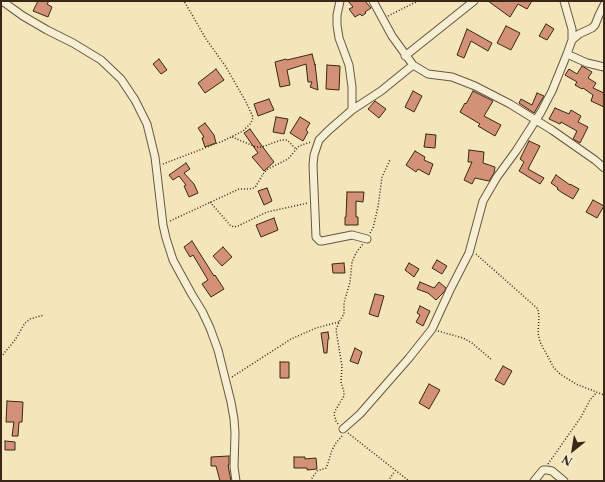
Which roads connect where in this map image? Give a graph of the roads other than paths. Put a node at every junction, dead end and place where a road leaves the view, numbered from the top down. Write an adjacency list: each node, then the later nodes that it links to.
1 (2, 1): 17 (street)
2 (340, 1): 12 (street)
3 (373, 1): 9 (street)
4 (474, 1): 9 (street)
5 (564, 1): 7 (street)
6 (604, 5): 7 (street)
7 (572, 40): 8 (street)
8 (567, 54): 11 (street); 13 (street)
9 (405, 56): 10 (street)
10 (413, 65): 12 (street); 13 (street)
11 (604, 67)
12 (352, 110): 15 (street)
13 (536, 120): 14 (street); 16 (street)
14 (604, 168)
15 (367, 239)
16 (343, 429)
17 (236, 481)
18 (534, 481): 19 (street)
19 (564, 481)

